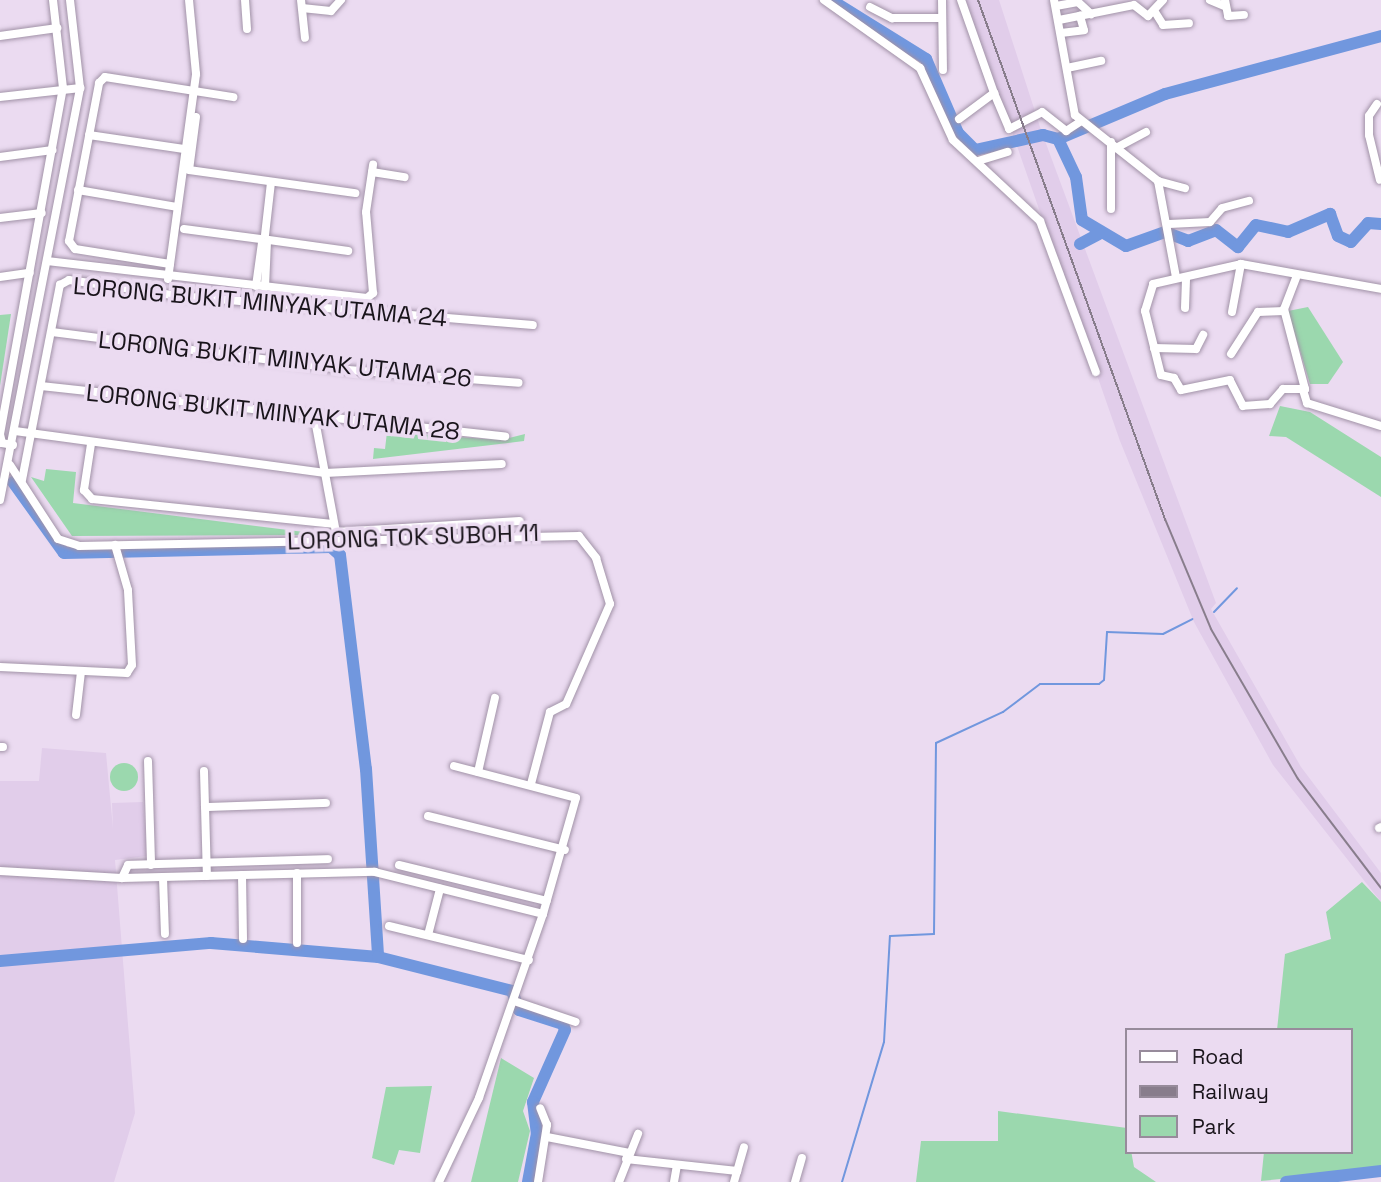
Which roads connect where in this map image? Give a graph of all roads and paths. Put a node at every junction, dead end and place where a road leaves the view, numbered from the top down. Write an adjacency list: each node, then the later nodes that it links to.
1 (53, 0): 22 (street)
2 (70, 0): 30 (street)
3 (189, 0): 32 (street)
4 (245, 0): 23 (street)
5 (341, 0): 13 (street)
6 (824, 0): 47 (street)
7 (942, 0): 19 (street)
8 (961, 0): 33 (street)
9 (1163, 0): 15 (street)
10 (1209, 0): 12 (street)
11 (1055, 3): 16 (street); 20 (street)
12 (1225, 3): 17 (street)
13 (302, 4): 26 (street)
14 (870, 7): 19 (street)
15 (1155, 12): 16 (street); 21 (street)
16 (1091, 13): 18 (street)
17 (1244, 15)
18 (1080, 16): 20 (street); 24 (street)
19 (941, 18): 29 (street)
20 (1059, 20): 24 (street)
21 (1189, 23)
22 (57, 28): 25 (street); 31 (street)
23 (247, 29)
24 (1061, 33): 28 (street)
25 (0, 36)
26 (305, 38)
27 (1101, 61): 28 (street)
28 (1067, 68): 39 (street)
29 (943, 70)
30 (80, 88): 31 (street); 64 (street)
31 (64, 89): 34 (street); 44 (street)
32 (194, 92): 35 (street); 41 (street); 43 (street)
33 (994, 93): 38 (street); 39 (street)
34 (0, 97)
35 (233, 97)
36 (1377, 104): 49 (street)
37 (196, 117): 51 (street)
38 (959, 119)
39 (1081, 122): 42 (street)
40 (1146, 132): 42 (street)
41 (89, 135): 43 (street); 53 (street)
42 (1113, 145): 50 (street); 57 (street)
43 (184, 149): 56 (street)
44 (53, 150): 46 (street); 58 (street)
45 (1008, 152): 47 (street)
46 (0, 157)
47 (978, 161): 84 (street)
48 (405, 177): 73 (street)
49 (1380, 180)
50 (1158, 181): 52 (street); 60 (street)
51 (271, 182): 54 (street); 62 (street)
52 (1185, 188)
53 (78, 190): 56 (street); 65 (street)
54 (355, 193)
55 (1249, 201): 60 (street)
56 (177, 206): 65 (street)
57 (1111, 209)
58 (41, 213): 59 (street); 67 (street)
59 (0, 219)
60 (1170, 225): 69 (street)
61 (184, 229): 62 (street)
62 (265, 240): 63 (street); 73 (street)
63 (348, 251)
64 (47, 261): 72 (street); 90 (street)
65 (170, 264): 72 (street)
66 (1241, 264): 70 (street); 71 (street); 78 (street)
67 (30, 273): 68 (street); 94 (street)
68 (0, 277)
69 (1176, 277): 70 (street); 82 (street)
70 (1186, 277): 76 (street)
71 (1296, 278): 74 (street); 77 (street)
72 (168, 279): 73 (street); 75 (street)
73 (260, 286)
74 (1381, 289)
75 (165, 294): 79 (street, LORONG BUKIT MINYAK UTAMA 24); 80 (street, LORONG BUKIT MINYAK UTAMA 24)
76 (1185, 307)
77 (1284, 311): 83 (street); 87 (street)
78 (1232, 312)
79 (533, 325)
80 (51, 332): 85 (street, LORONG BUKIT MINYAK UTAMA 26); 86 (street, LORONG BUKIT MINYAK UTAMA 24)
81 (1203, 335): 82 (street)
82 (1154, 348): 87 (street)
83 (1231, 354)
84 (1096, 372)
85 (519, 383)
86 (41, 386): 88 (street, LORONG BUKIT MINYAK UTAMA 28); 91 (street, LORONG BUKIT MINYAK UTAMA 24)
87 (1303, 390): 89 (street)
88 (315, 420): 92 (street, LORONG BUKIT MINYAK UTAMA 28); 97 (street)
89 (1381, 426)
90 (15, 431): 91 (street); 94 (street)
91 (31, 434): 93 (street); 98 (street, LORONG BUKIT MINYAK UTAMA 24)
92 (505, 436)
93 (91, 444): 97 (street); 101 (street)
94 (13, 445): 96 (street)
95 (502, 464): 97 (street)
96 (10, 465): 98 (street, LORONG TOK SUBOH 11); 99 (street)
97 (325, 473): 101 (street)
98 (22, 480): 102 (street, LORONG TOK SUBOH 11)
99 (2, 500)
100 (520, 521): 101 (street)
101 (333, 524)
102 (116, 550): 104 (street); 111 (street, LORONG TOK SUBOH 11)
103 (0, 667): 104 (street)
104 (81, 672): 106 (street)
105 (495, 698): 110 (street)
106 (76, 715)
107 (148, 761): 118 (street)
108 (454, 766): 110 (street)
109 (204, 771): 113 (street)
110 (478, 772): 111 (street)
111 (531, 784): 115 (street)
112 (326, 803): 113 (street)
113 (205, 807): 117 (street)
114 (428, 816): 115 (street)
115 (565, 850): 127 (street)
116 (328, 859): 117 (street)
117 (207, 863): 118 (street); 123 (street)
118 (151, 865): 124 (street)
119 (399, 866): 127 (street)
120 (0, 871): 124 (street)
121 (297, 873): 122 (street); 126 (street); 133 (street)
122 (242, 875): 123 (street); 132 (street)
123 (207, 876): 125 (street)
124 (122, 878): 125 (street)
125 (163, 878): 130 (street)
126 (440, 889): 128 (street); 131 (street)
127 (547, 901): 128 (street)
128 (544, 917): 134 (street)
129 (389, 926): 131 (street)
130 (164, 934)
131 (428, 935): 134 (street)
132 (243, 939)
133 (297, 943)
134 (529, 960): 135 (street)
135 (513, 1004): 136 (street); 146 (street)
136 (576, 1022)
137 (540, 1108): 139 (street)
138 (638, 1134): 141 (street)
139 (547, 1136): 141 (street); 145 (street)
140 (744, 1147): 144 (street)
141 (628, 1156): 143 (street); 148 (street)
142 (802, 1158): 151 (street)
143 (677, 1165): 144 (street); 149 (street)
144 (737, 1171): 150 (street)
145 (539, 1180): 147 (street)
146 (439, 1182)
147 (549, 1182)
148 (619, 1182)
149 (674, 1182)
150 (734, 1182)
151 (794, 1182)

